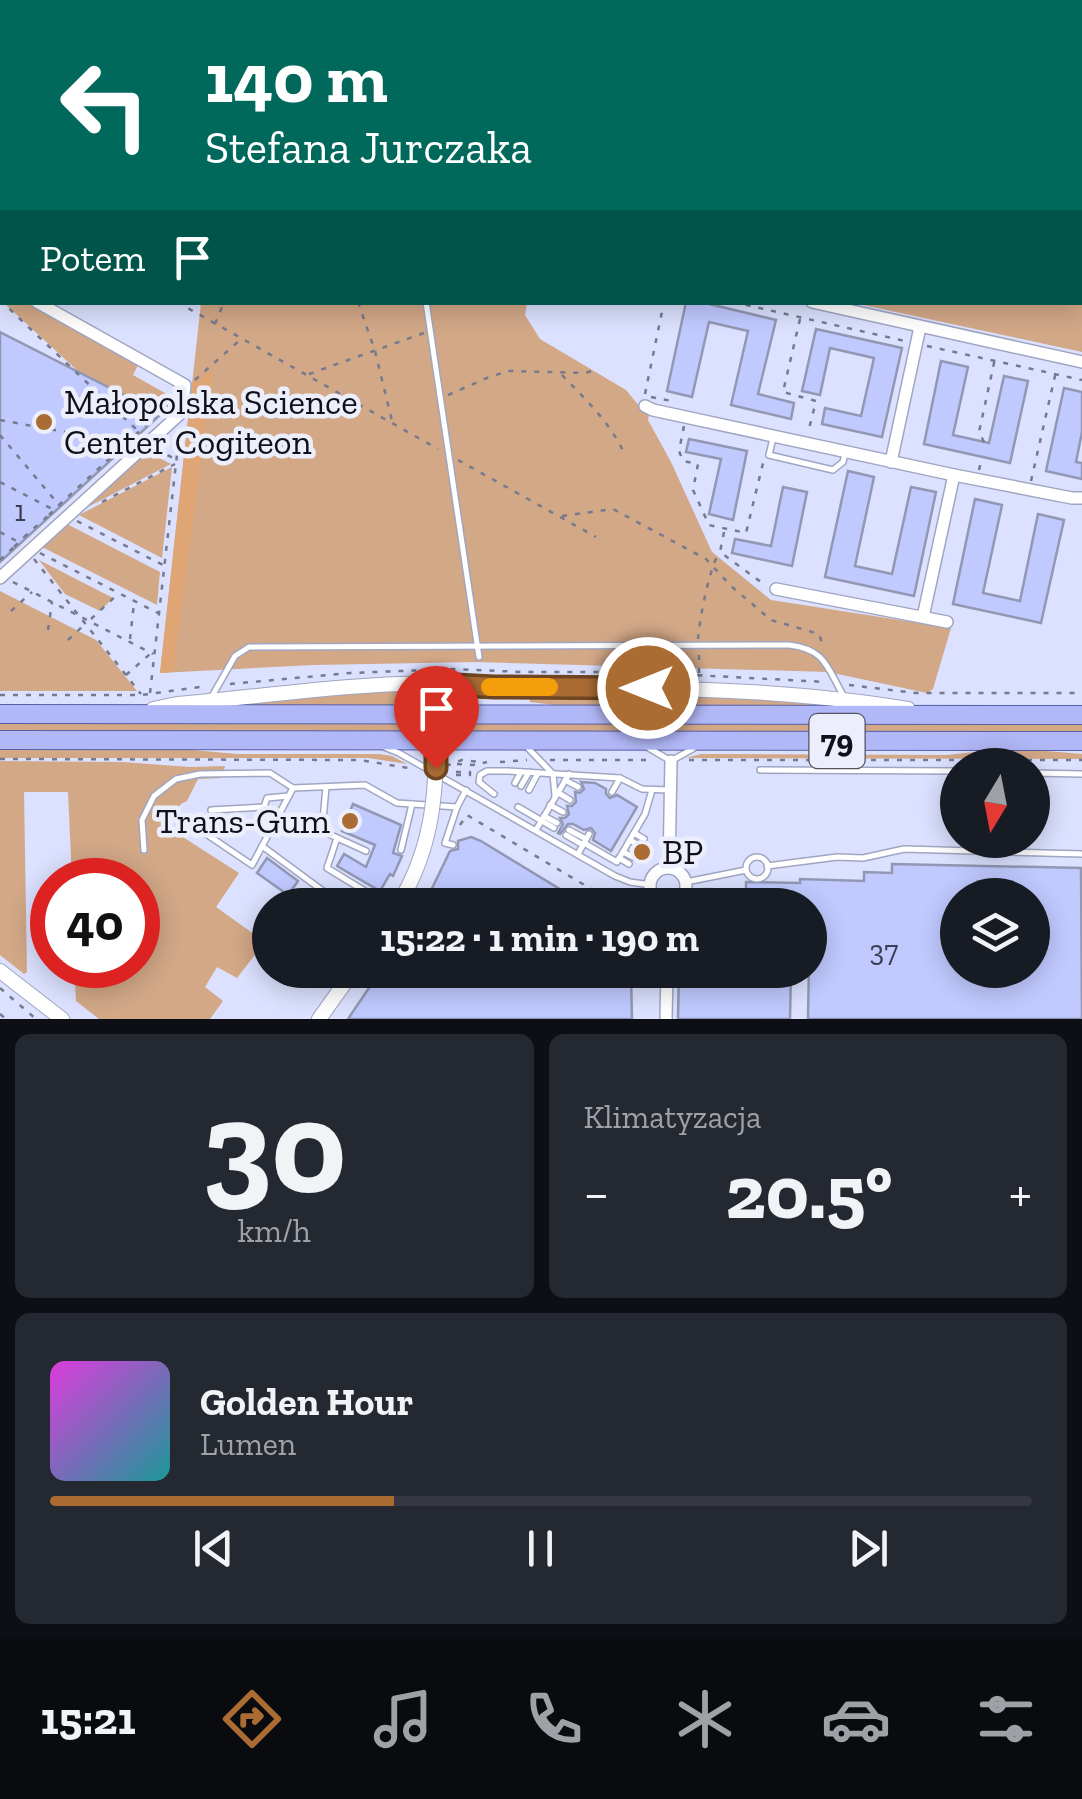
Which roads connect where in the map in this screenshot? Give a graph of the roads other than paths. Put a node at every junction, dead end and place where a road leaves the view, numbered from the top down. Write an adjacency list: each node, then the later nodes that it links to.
1 (41, 305): 12 (street)
2 (426, 305): 16 (lane)
3 (826, 305): 4 (street)
4 (920, 326): 5 (street); 9 (street)
5 (1082, 362)
6 (644, 406): 7 (street)
7 (773, 436): 8 (street); 8 (lane)
8 (846, 452): 9 (street)
9 (891, 462): 10 (street)
10 (954, 475): 11 (street); 14 (street)
11 (1082, 498)
12 (1, 577)
13 (776, 589): 14 (street)
14 (924, 617): 15 (street)
15 (946, 622)
16 (478, 647): 17 (lane); 19 (lane); 20 (lane)
17 (479, 658)
18 (436, 687): 19 (street); 20 (street); 88 (street, bridge)
19 (844, 698): 23 (street)
20 (208, 701): 22 (street)
21 (0, 714): 22 (main road, 79)
22 (128, 714): 23 (main road, 79)
23 (949, 716): 24 (main road, 79)
24 (1082, 716)
25 (0, 740): 26 (main road, 79)
26 (366, 740): 27 (main road, 79); 46 (lane)
27 (521, 741): 28 (main road, 79); 38 (lane)
28 (636, 741): 29 (main road, 79); 31 (lane)
29 (705, 741): 30 (main road, 79); 31 (lane)
30 (1082, 741)
31 (677, 762): 49 (street)
32 (760, 770): 33 (lane)
33 (940, 771)
34 (521, 772): 35 (lane); 35 (lane); 51 (lane)
35 (529, 772): 36 (lane)
36 (538, 773): 38 (lane); 47 (lane)
37 (1050, 773): 39 (lane)
38 (552, 774): 40 (lane); 52 (lane)
39 (1082, 774)
40 (570, 776): 41 (lane); 42 (lane); 44 (lane); 52 (lane)
41 (583, 778)
42 (620, 778): 48 (lane); 50 (lane)
43 (326, 787): 45 (lane); 55 (lane); 67 (lane)
44 (578, 787)
45 (293, 788): 53 (lane); 74 (lane)
46 (466, 790): 57 (lane); 64 (lane)
47 (528, 790)
48 (652, 790): 49 (lane); 66 (lane)
49 (670, 790): 82 (street)
50 (612, 792)
51 (494, 794)
52 (556, 794): 54 (lane); 56 (lane)
53 (289, 796): 59 (lane); 71 (lane)
54 (570, 800)
55 (412, 804): 57 (lane); 75 (lane)
56 (550, 805): 60 (lane); 62 (lane)
57 (457, 807): 72 (lane)
58 (518, 807): 62 (lane)
59 (211, 810)
60 (564, 812)
61 (180, 817): 71 (lane)
62 (542, 818): 63 (lane); 64 (lane)
63 (556, 826)
64 (536, 830): 77 (lane)
65 (568, 833): 69 (lane)
66 (634, 833): 68 (lane); 70 (lane)
67 (337, 838): 76 (lane); 87 (lane)
68 (644, 838)
69 (586, 840): 77 (lane); 79 (lane)
70 (630, 840): 73 (lane); 79 (lane)
71 (262, 846): 86 (lane)
72 (453, 846)
73 (640, 846)
74 (144, 850)
75 (401, 850)
76 (366, 851)
77 (578, 854): 85 (lane)
78 (1082, 854): 81 (lane)
79 (621, 855): 80 (lane)
80 (631, 861)
81 (767, 866): 83 (lane); 83 (lane)
82 (669, 868): 84 (street); 85 (street)
83 (746, 870): 84 (lane)
84 (686, 882): 90 (street)
85 (650, 885): 89 (street)
86 (319, 888)
87 (360, 888)
88 (407, 888)
89 (651, 888)
90 (686, 888)
91 (0, 971): 94 (street)
92 (341, 988): 95 (street)
93 (667, 988): 96 (street)
94 (62, 1019)
95 (319, 1019)
96 (666, 1019)

